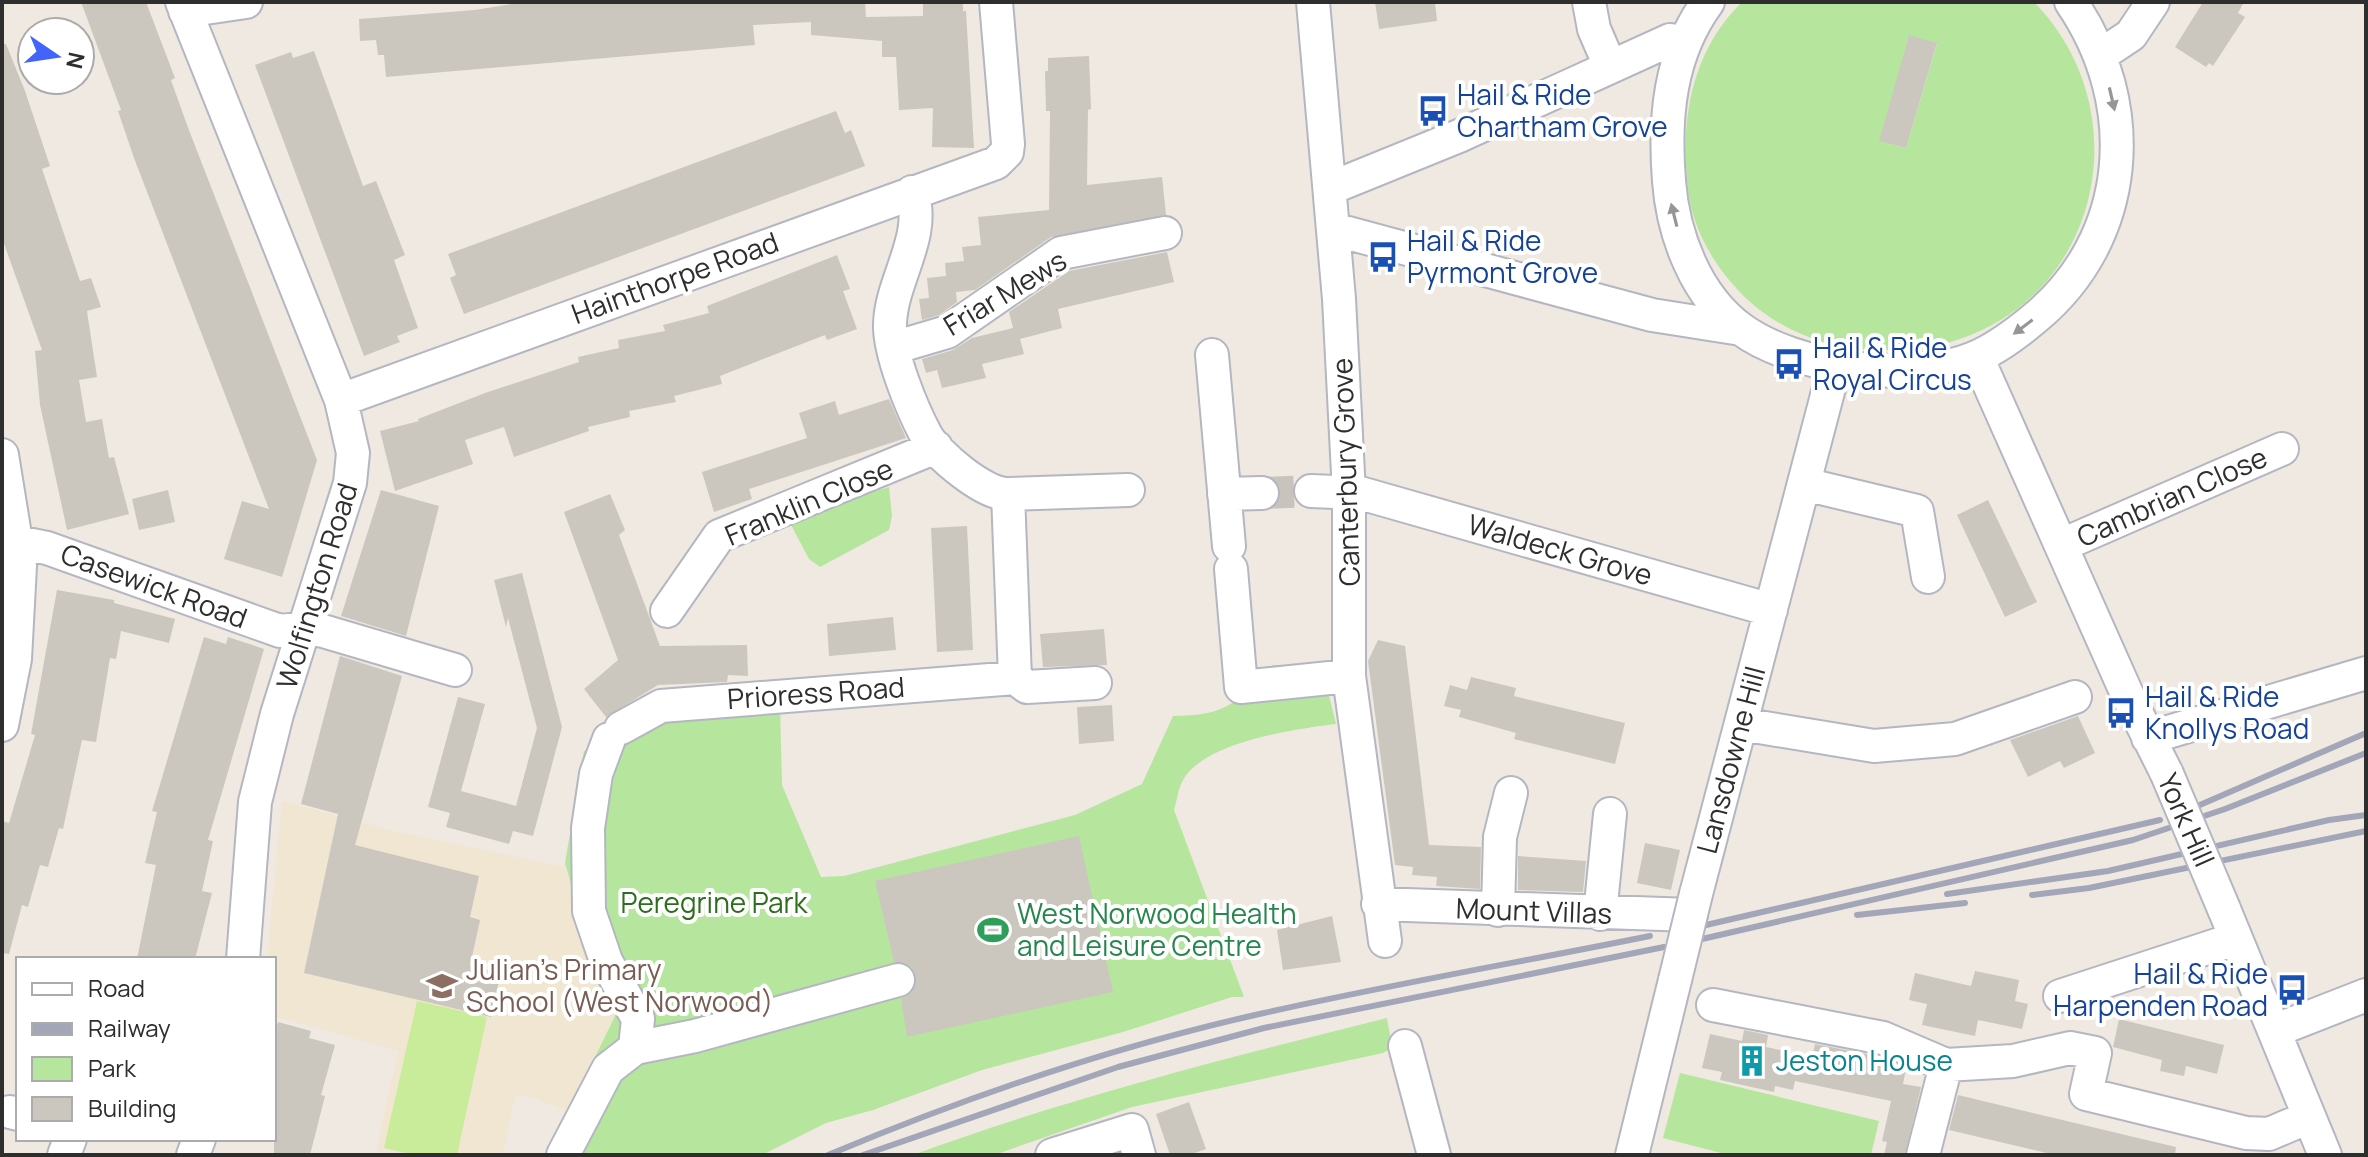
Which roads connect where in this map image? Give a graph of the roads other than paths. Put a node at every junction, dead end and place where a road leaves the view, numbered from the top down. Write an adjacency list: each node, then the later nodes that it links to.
1 (246, 2): 8 (street)
2 (996, 2): 13 (street, Hainthorpe Road)
3 (1313, 2): 12 (street, Canterbury Grove)
4 (1589, 2): 11 (street)
5 (2071, 2): 10 (street)
6 (2153, 2): 10 (street)
7 (1706, 3): 9 (street)
8 (184, 6): 23 (street, Wolfington Road)
9 (1685, 43): 11 (street); 16 (street, one-way to 9)
10 (2101, 55): 21 (street, one-way to 21)
11 (1610, 66): 12 (street)
12 (1331, 188): 14 (street, Canterbury Grove)
13 (912, 192): 19 (street); 23 (street, Hainthorpe Road)
14 (1333, 229): 17 (street); 31 (street, Canterbury Grove)
15 (1165, 233): 19 (street, Friar Mews)
16 (1703, 286): 17 (street); 18 (street)
17 (1652, 315): 18 (street)
18 (1741, 329): 22 (street)
19 (893, 348): 24 (street)
20 (1212, 355): 33 (street)
21 (1977, 357): 22 (street); 35 (street, York Hill)
22 (1835, 365): 27 (street, Lansdowne Hill)
23 (341, 400): 39 (street, Wolfington Road)
24 (936, 447): 32 (street); 38 (street, Franklin Close)
25 (2282, 449): 35 (street, Cambrian Close)
26 (2, 455): 34 (street)
27 (1804, 484): 36 (street); 37 (street, Lansdowne Hill)
28 (1128, 490): 32 (street)
29 (1311, 491): 31 (street, Waldeck Grove)
30 (1262, 493): 33 (street)
31 (1349, 493): 37 (street, Waldeck Grove); 42 (street, Canterbury Grove)
32 (1008, 494): 43 (street)
33 (1224, 494): 42 (street)
34 (9, 540): 39 (street, Casewick Road); 47 (street)
35 (2062, 545): 48 (street, York Hill)
36 (1928, 577)
37 (1771, 610): 46 (street, Lansdowne Hill)
38 (667, 611)
39 (305, 628): 40 (street, Casewick Road); 57 (street, Wolfington Road)
40 (455, 670)
41 (2366, 673): 48 (street)
42 (1349, 676): 51 (street, Canterbury Grove)
43 (1015, 678): 44 (street, Prioress Road); 64 (street, Prioress Road)
44 (1095, 683)
45 (2075, 697): 46 (street)
46 (1741, 724): 52 (street, Lansdowne Hill)
47 (2, 725)
48 (2148, 738): 55 (street, York Hill, bridge)
49 (1511, 793): 53 (street)
50 (1610, 814): 54 (street)
51 (1378, 904): 53 (street, Mount Villas); 56 (street, Canterbury Grove)
52 (1685, 908): 54 (street, Mount Villas); 71 (street, Lansdowne Hill, bridge)
53 (1498, 910): 54 (street, Mount Villas)
54 (1600, 914)
55 (2235, 939): 60 (street); 62 (street, York Hill)
56 (1385, 941)
57 (243, 957)
58 (898, 980): 64 (street)
59 (2366, 995): 62 (street)
60 (2060, 996)
61 (1713, 1005): 65 (street)
62 (2274, 1031): 66 (street, York Hill)
63 (1405, 1046): 70 (street)
64 (635, 1048): 68 (street)
65 (1946, 1065): 66 (street); 72 (street)
66 (2309, 1117): 73 (street, York Hill)
67 (1136, 1142): 69 (street)
68 (563, 1155)
69 (1052, 1155)
70 (1434, 1155)
71 (1632, 1155)
72 (1923, 1155)
73 (2325, 1155)

